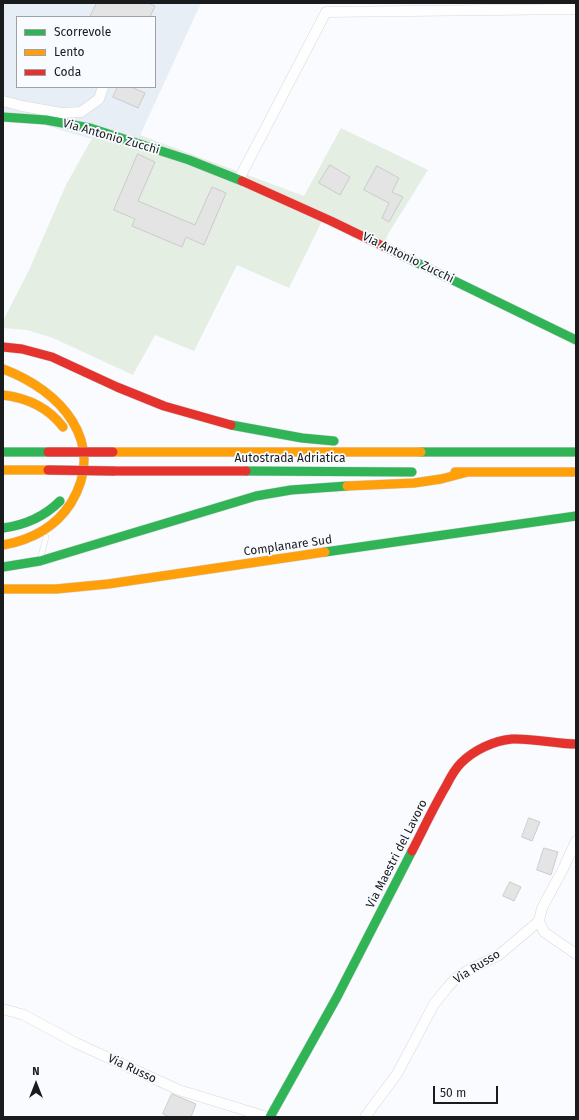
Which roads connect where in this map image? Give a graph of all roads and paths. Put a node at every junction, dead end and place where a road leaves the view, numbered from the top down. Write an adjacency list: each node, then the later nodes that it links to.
1 (328, 8): 2 (street); 6 (street)
2 (576, 9)
3 (103, 88): 4 (street, Via Antonio Zucchi)
4 (3, 101)
5 (3, 117): 6 (main road, Via Antonio Zucchi)
6 (239, 179): 7 (main road, Via Antonio Zucchi)
7 (576, 340)
8 (3, 347): 12 (main road)
9 (3, 369): 25 (main road)
10 (3, 395): 11 (main road)
11 (66, 434)
12 (341, 442)
13 (70, 443): 21 (main road)
14 (374, 443): 16 (main road)
15 (3, 452): 16 (main road, Autostrada Adriatica, bridge)
16 (410, 452): 17 (main road, Autostrada Adriatica)
17 (576, 452)
18 (3, 470): 19 (main road, Autostrada Adriatica, bridge)
19 (468, 472): 20 (main road, Autostrada Adriatica); 27 (main road)
20 (576, 472)
21 (70, 480)
22 (64, 494): 24 (main road)
23 (576, 516): 29 (main road, Complanare Sud)
24 (3, 528)
25 (47, 529): 26 (main road); 27 (lane)
26 (3, 545)
27 (40, 561): 28 (main road)
28 (3, 567)
29 (3, 589)
30 (576, 744): 35 (main road, Via Maestri del Lavoro)
31 (576, 841): 32 (street, Via Russo)
32 (538, 921): 33 (street); 39 (street, Via Russo)
33 (576, 954)
34 (3, 1009): 36 (street, Via Russo)
35 (301, 1065): 37 (main road, Via Maestri del Lavoro); 38 (main road, Via Maestri del Lavoro)
36 (267, 1117)
37 (270, 1117)
38 (277, 1117)
39 (365, 1117)

